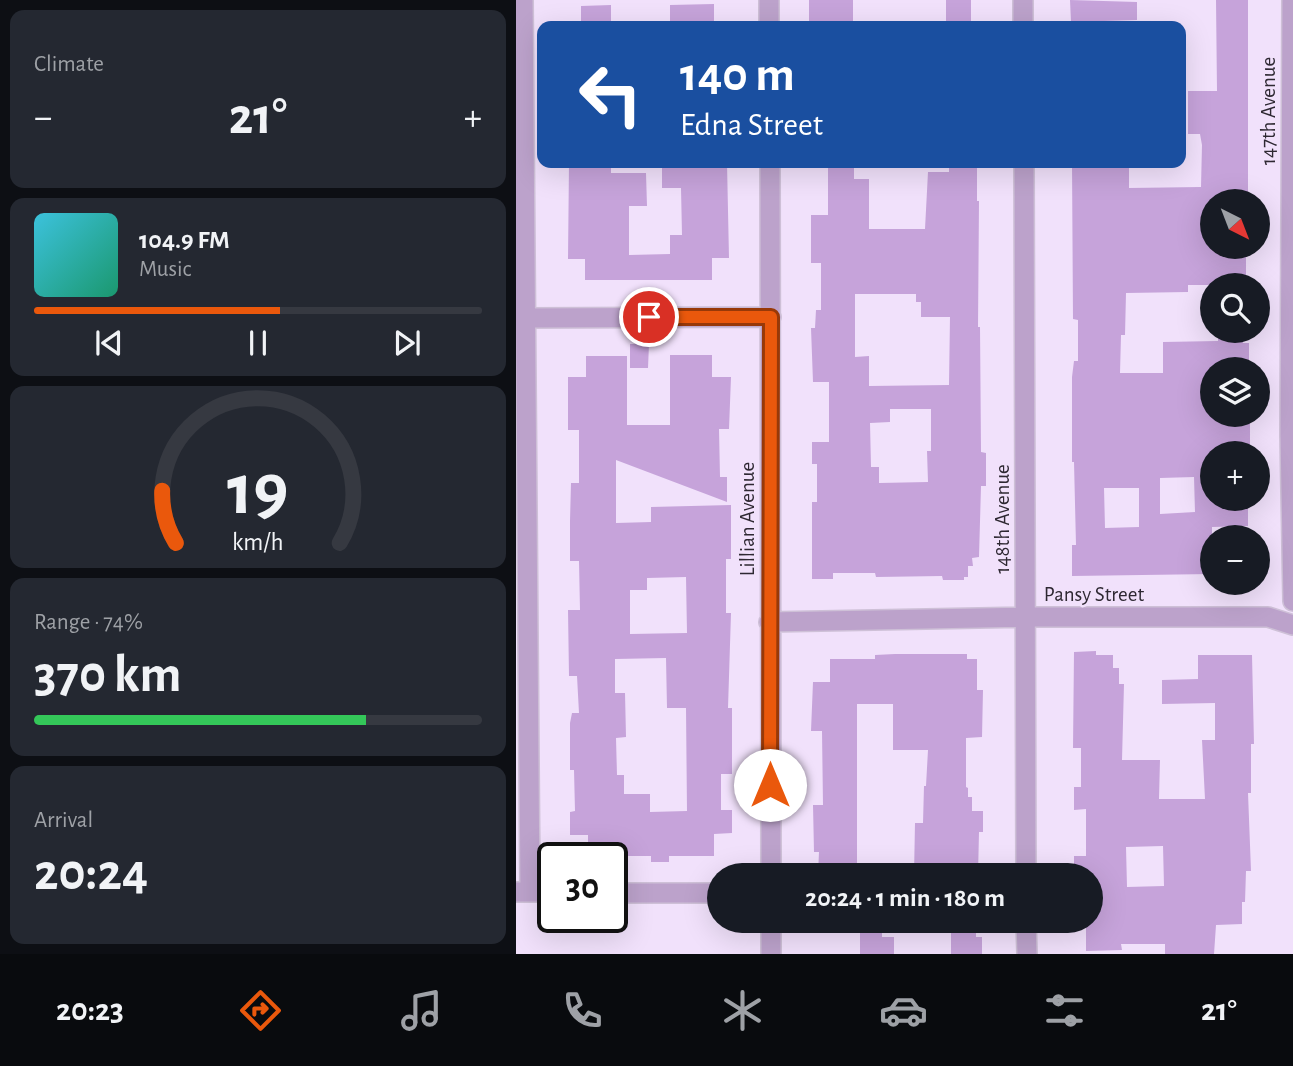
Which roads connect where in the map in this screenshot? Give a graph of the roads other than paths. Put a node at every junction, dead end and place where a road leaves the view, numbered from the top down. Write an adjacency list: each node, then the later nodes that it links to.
1 (523, 0): 11 (street)
2 (769, 0): 5 (street)
3 (1023, 0): 6 (street)
4 (1292, 0): 7 (street, 147th Avenue)
5 (769, 21)
6 (1023, 21)
7 (1292, 96): 12 (street, 147th Avenue)
8 (770, 168): 10 (street, Lillian Avenue)
9 (1024, 168): 14 (street, 148th Avenue)
10 (771, 317): 11 (street); 15 (street, Lillian Avenue)
11 (526, 318): 19 (street)
12 (1291, 435): 13 (street, 147th Avenue)
13 (1293, 601)
14 (1025, 617): 15 (street, Pansy Street); 16 (street, Pansy Street); 18 (street, 148th Avenue)
15 (769, 622): 17 (street, Lillian Avenue)
16 (1293, 625)
17 (771, 863)
18 (1026, 863)
19 (523, 892)
20 (628, 893): 21 (street)
21 (707, 893)
22 (771, 933): 24 (street)
23 (1026, 933): 25 (street)
24 (771, 954)
25 (1027, 954)

